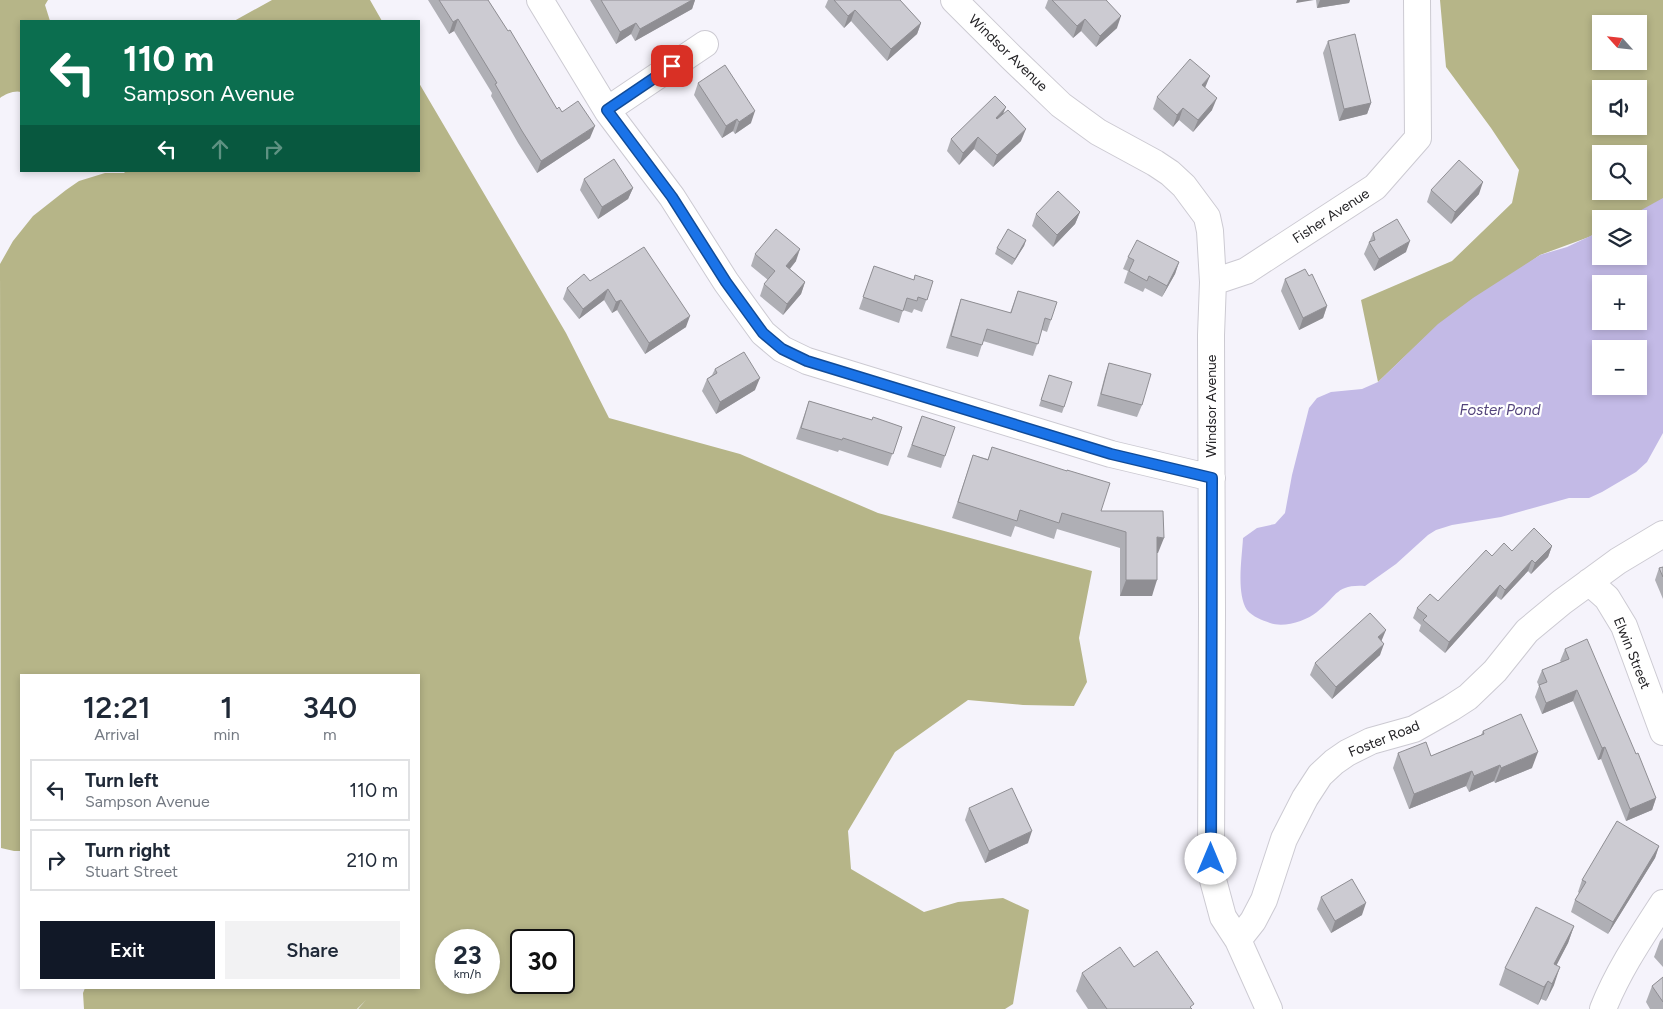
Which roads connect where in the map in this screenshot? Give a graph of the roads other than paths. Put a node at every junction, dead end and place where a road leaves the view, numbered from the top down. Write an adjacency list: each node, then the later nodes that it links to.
1 (540, 0): 5 (street)
2 (954, 0): 6 (street, Windsor Avenue)
3 (1417, 0): 6 (street, Fisher Avenue)
4 (705, 44): 5 (street)
5 (607, 110): 7 (street)
6 (1213, 282): 7 (street, Windsor Avenue)
7 (1212, 478): 12 (street, Windsor Avenue)
8 (1663, 534): 9 (street, Foster Road)
9 (1589, 582): 10 (street, Elwin Street); 12 (street, Foster Road)
10 (1663, 732)
11 (1663, 902): 14 (street)
12 (1238, 940): 13 (street, Windsor Avenue)
13 (1269, 1009)
14 (1603, 1009)

